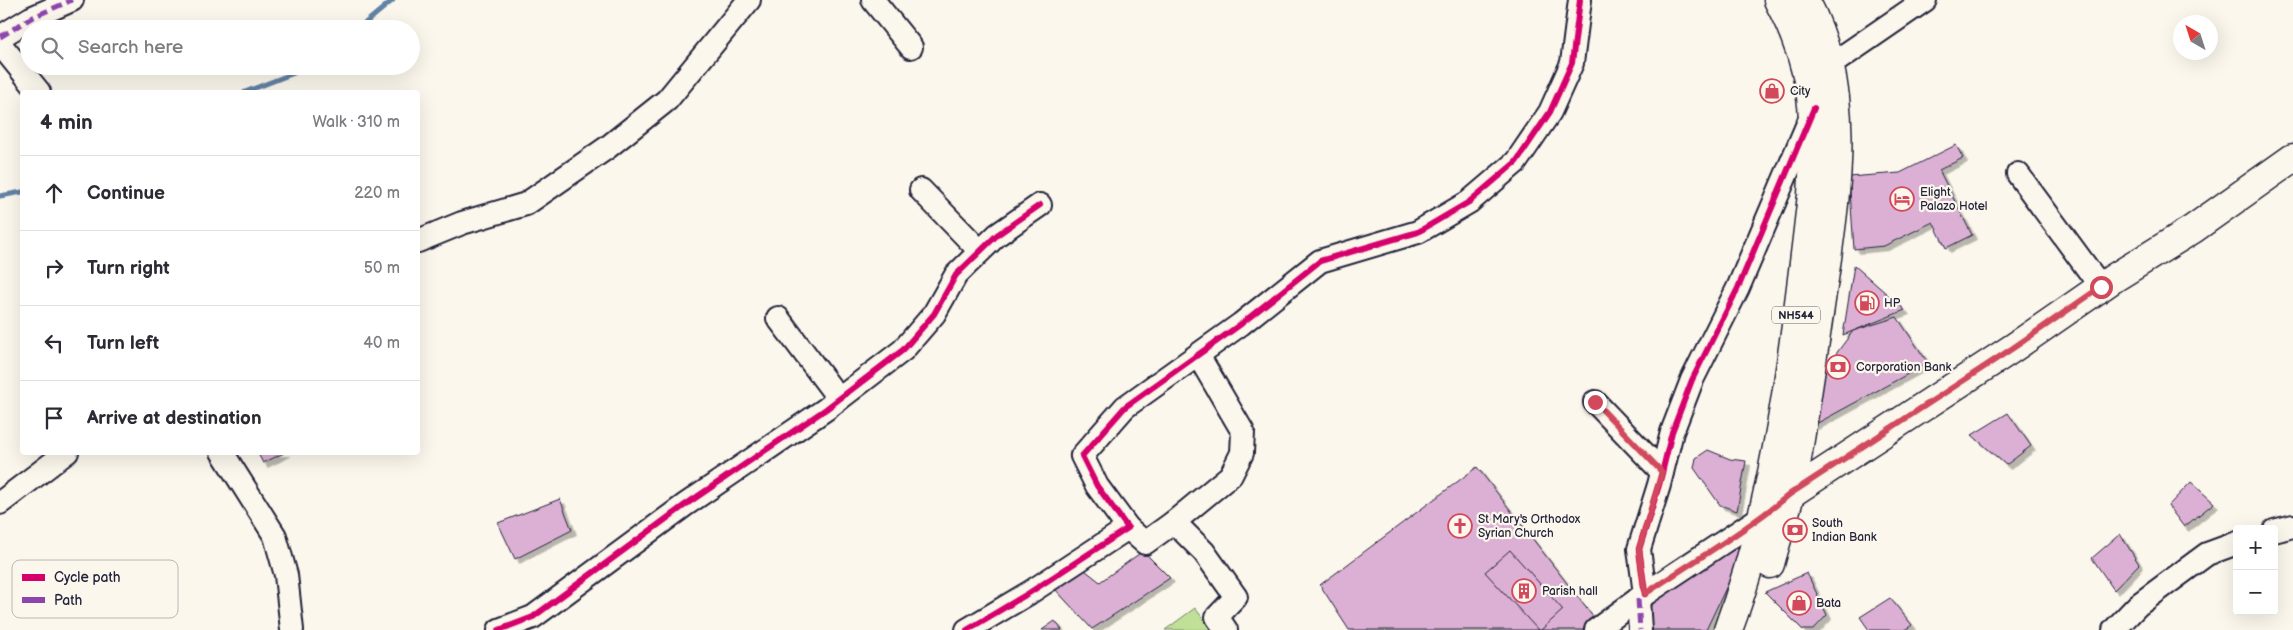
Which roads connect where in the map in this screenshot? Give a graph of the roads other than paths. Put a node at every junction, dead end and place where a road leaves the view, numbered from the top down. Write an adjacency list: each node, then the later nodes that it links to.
1 (72, 0): 8 (street)
2 (749, 0): 22 (street)
3 (873, 0): 12 (street)
4 (1580, 0): 26 (street)
5 (1778, 0): 17 (main road, NH544)
6 (1804, 0): 13 (main road, NH544)
7 (1925, 0): 13 (street)
8 (28, 20)
9 (20, 25): 10 (street)
10 (0, 37)
11 (0, 44): 14 (street)
12 (911, 47)
13 (1830, 66): 32 (main road, NH544)
14 (20, 68)
15 (26, 75): 16 (street)
16 (38, 90)
17 (1814, 108): 31 (street); 34 (main road, NH544)
18 (2293, 158): 24 (main road)
19 (2018, 174): 24 (street)
20 (921, 190): 23 (street)
21 (1040, 204): 23 (street)
22 (420, 240)
23 (979, 250): 27 (street)
24 (2101, 287): 32 (main road)
25 (778, 318): 27 (street)
26 (1198, 355): 35 (street); 37 (street)
27 (839, 399): 42 (street)
28 (1595, 402): 31 (street)
29 (63, 455): 33 (street)
30 (224, 455): 41 (street)
31 (1662, 472): 40 (street)
32 (1790, 494): 34 (street); 48 (main road, NH544)
33 (0, 503)
34 (1761, 519): 40 (street); 47 (main road, NH544)
35 (1174, 522): 37 (street); 44 (street)
36 (2293, 526): 38 (street)
37 (1128, 528): 43 (street)
38 (2278, 530)
39 (2233, 544): 49 (street)
40 (1641, 596): 45 (street); 46 (street)
41 (292, 630)
42 (499, 630)
43 (967, 630)
44 (1226, 630)
45 (1596, 630)
46 (1640, 630)
47 (1728, 630)
48 (1748, 630)
49 (2114, 630)

